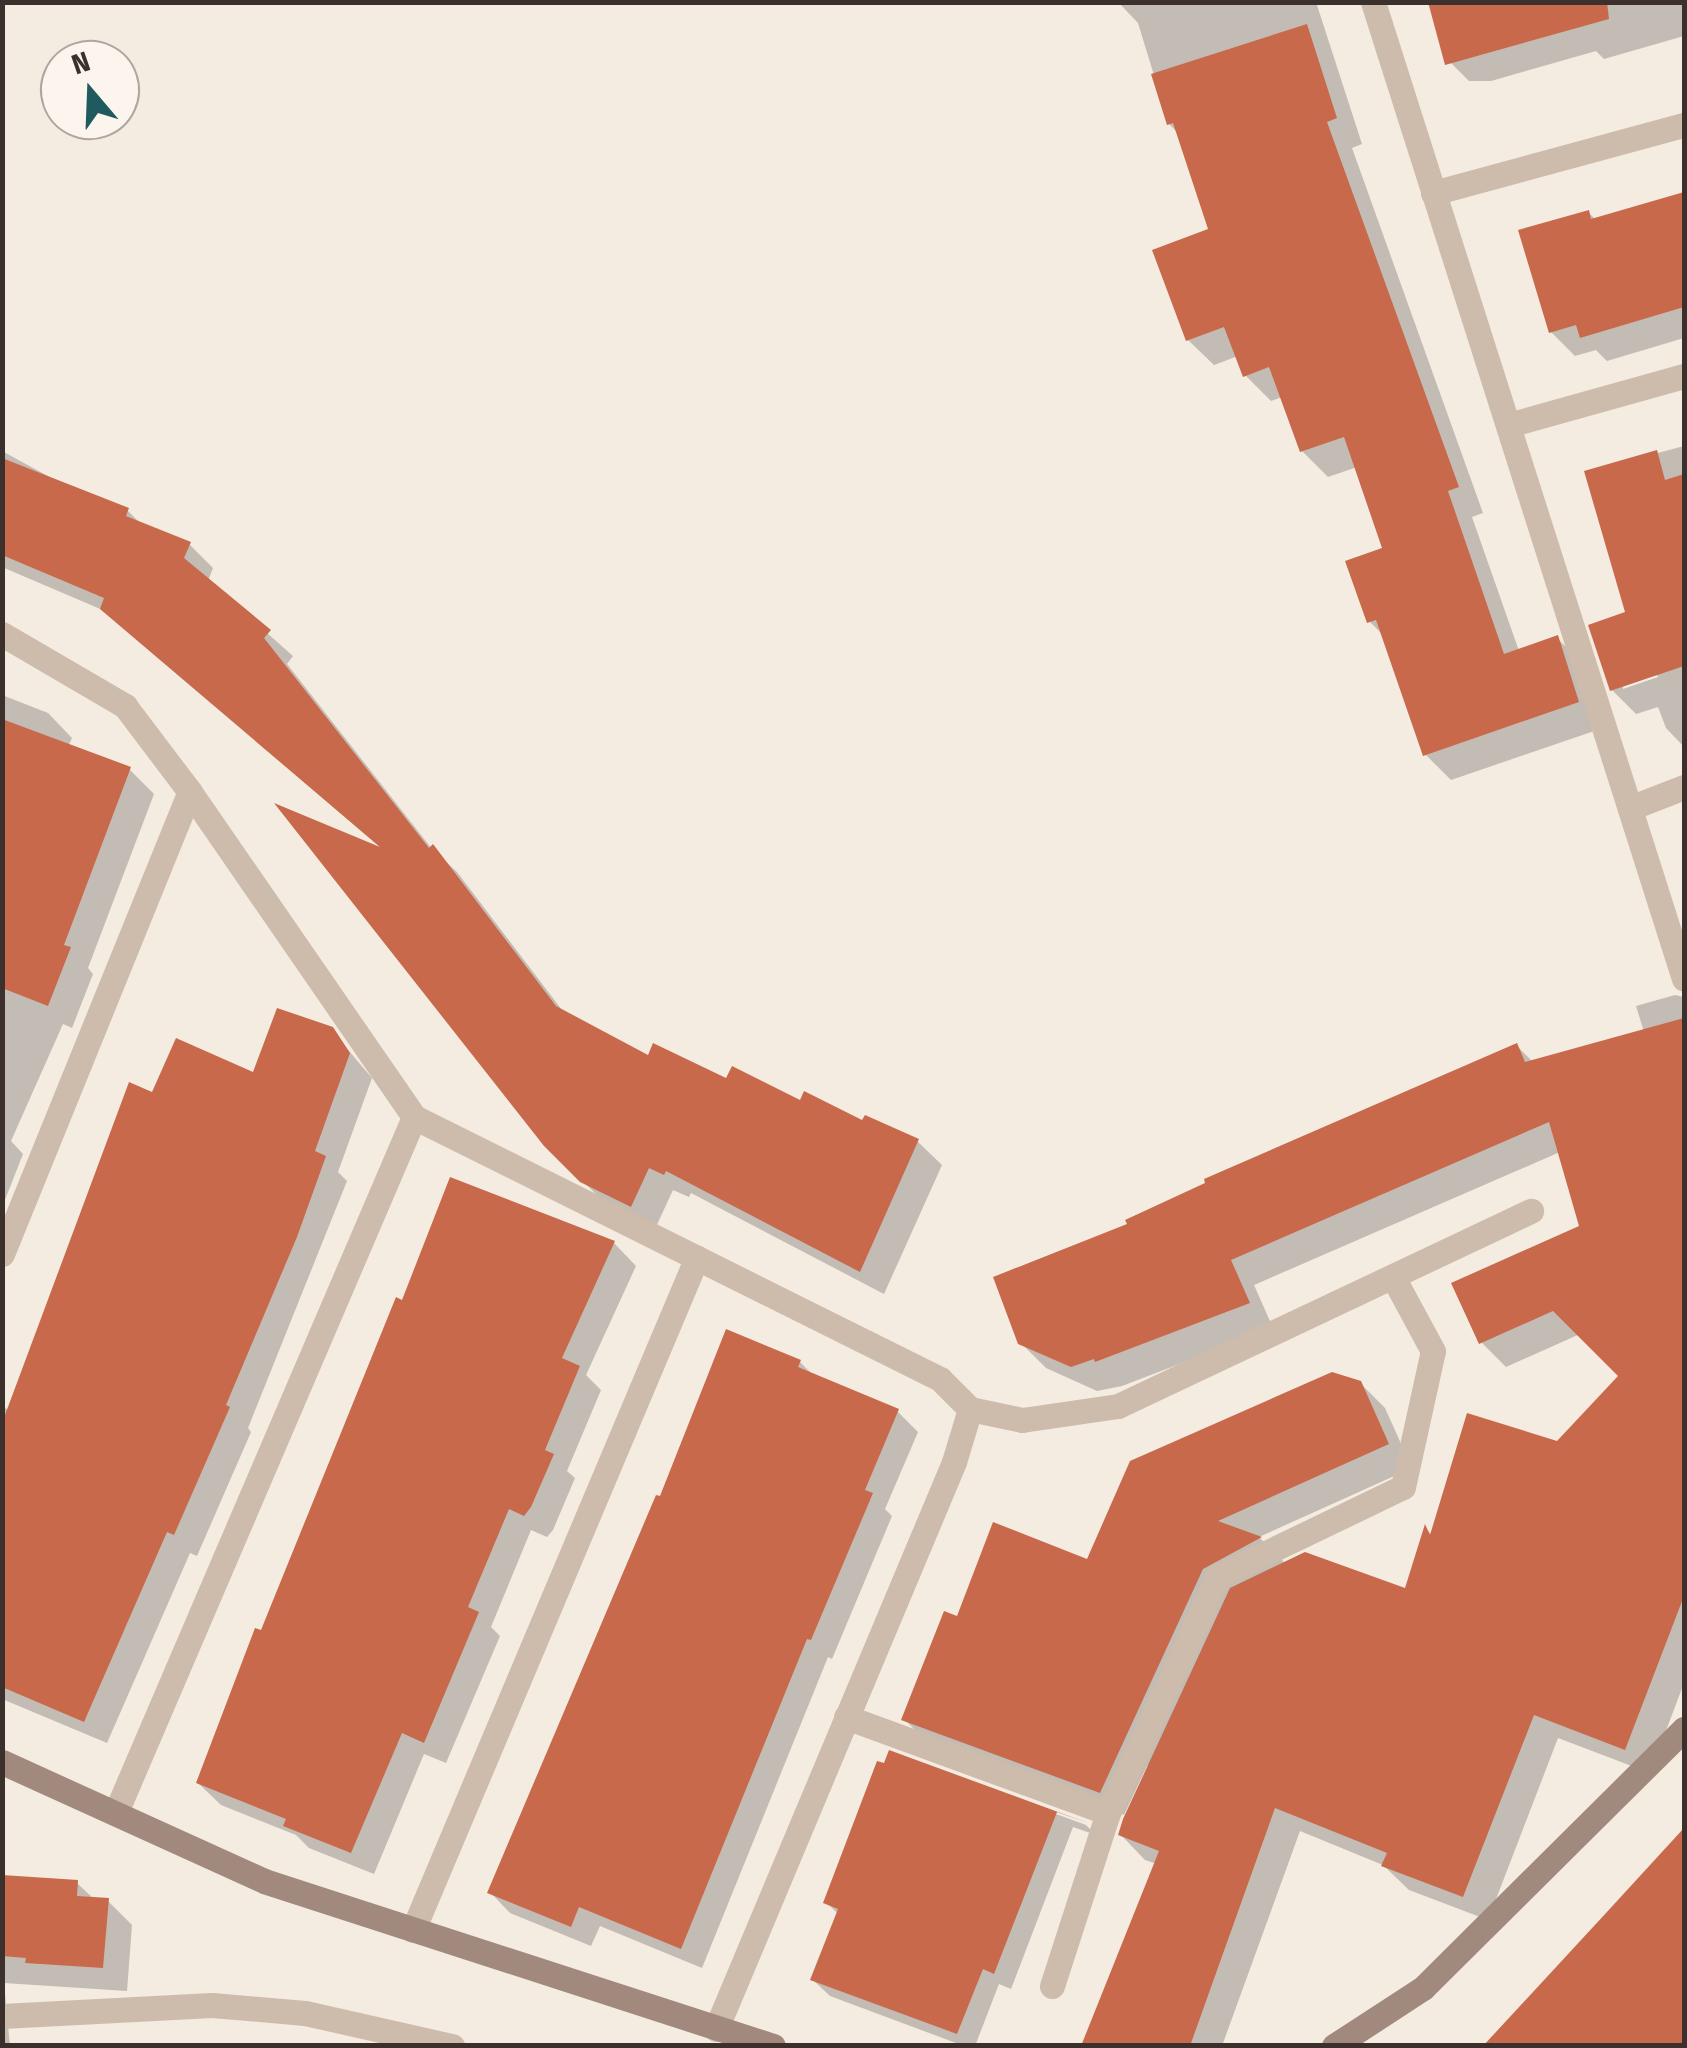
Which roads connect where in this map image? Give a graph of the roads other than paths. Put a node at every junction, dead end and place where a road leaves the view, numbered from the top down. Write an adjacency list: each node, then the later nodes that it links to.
1 (1373, 2): 3 (street)
2 (1684, 124): 3 (street)
3 (1433, 193): 5 (street)
4 (1684, 376): 5 (street)
5 (1508, 425): 9 (street)
6 (2, 634): 8 (street)
7 (1684, 787): 9 (street)
8 (190, 792): 11 (street); 13 (street)
9 (1630, 808): 10 (street)
10 (1684, 979)
11 (414, 1116): 14 (street); 20 (street)
12 (1531, 1211): 15 (street)
13 (2, 1254)
14 (697, 1258): 16 (street); 22 (street)
15 (1393, 1277): 16 (street); 21 (street)
16 (970, 1409): 17 (street)
17 (846, 1717): 21 (street); 25 (street)
18 (1684, 1729): 28 (street)
19 (2, 1762): 20 (street)
20 (116, 1812): 22 (street)
21 (1108, 1814): 23 (street)
22 (413, 1930): 25 (street)
23 (1052, 1986)
24 (2, 2016): 26 (street)
25 (716, 2029): 27 (street)
26 (452, 2046)
27 (773, 2046)
28 (1334, 2046)

